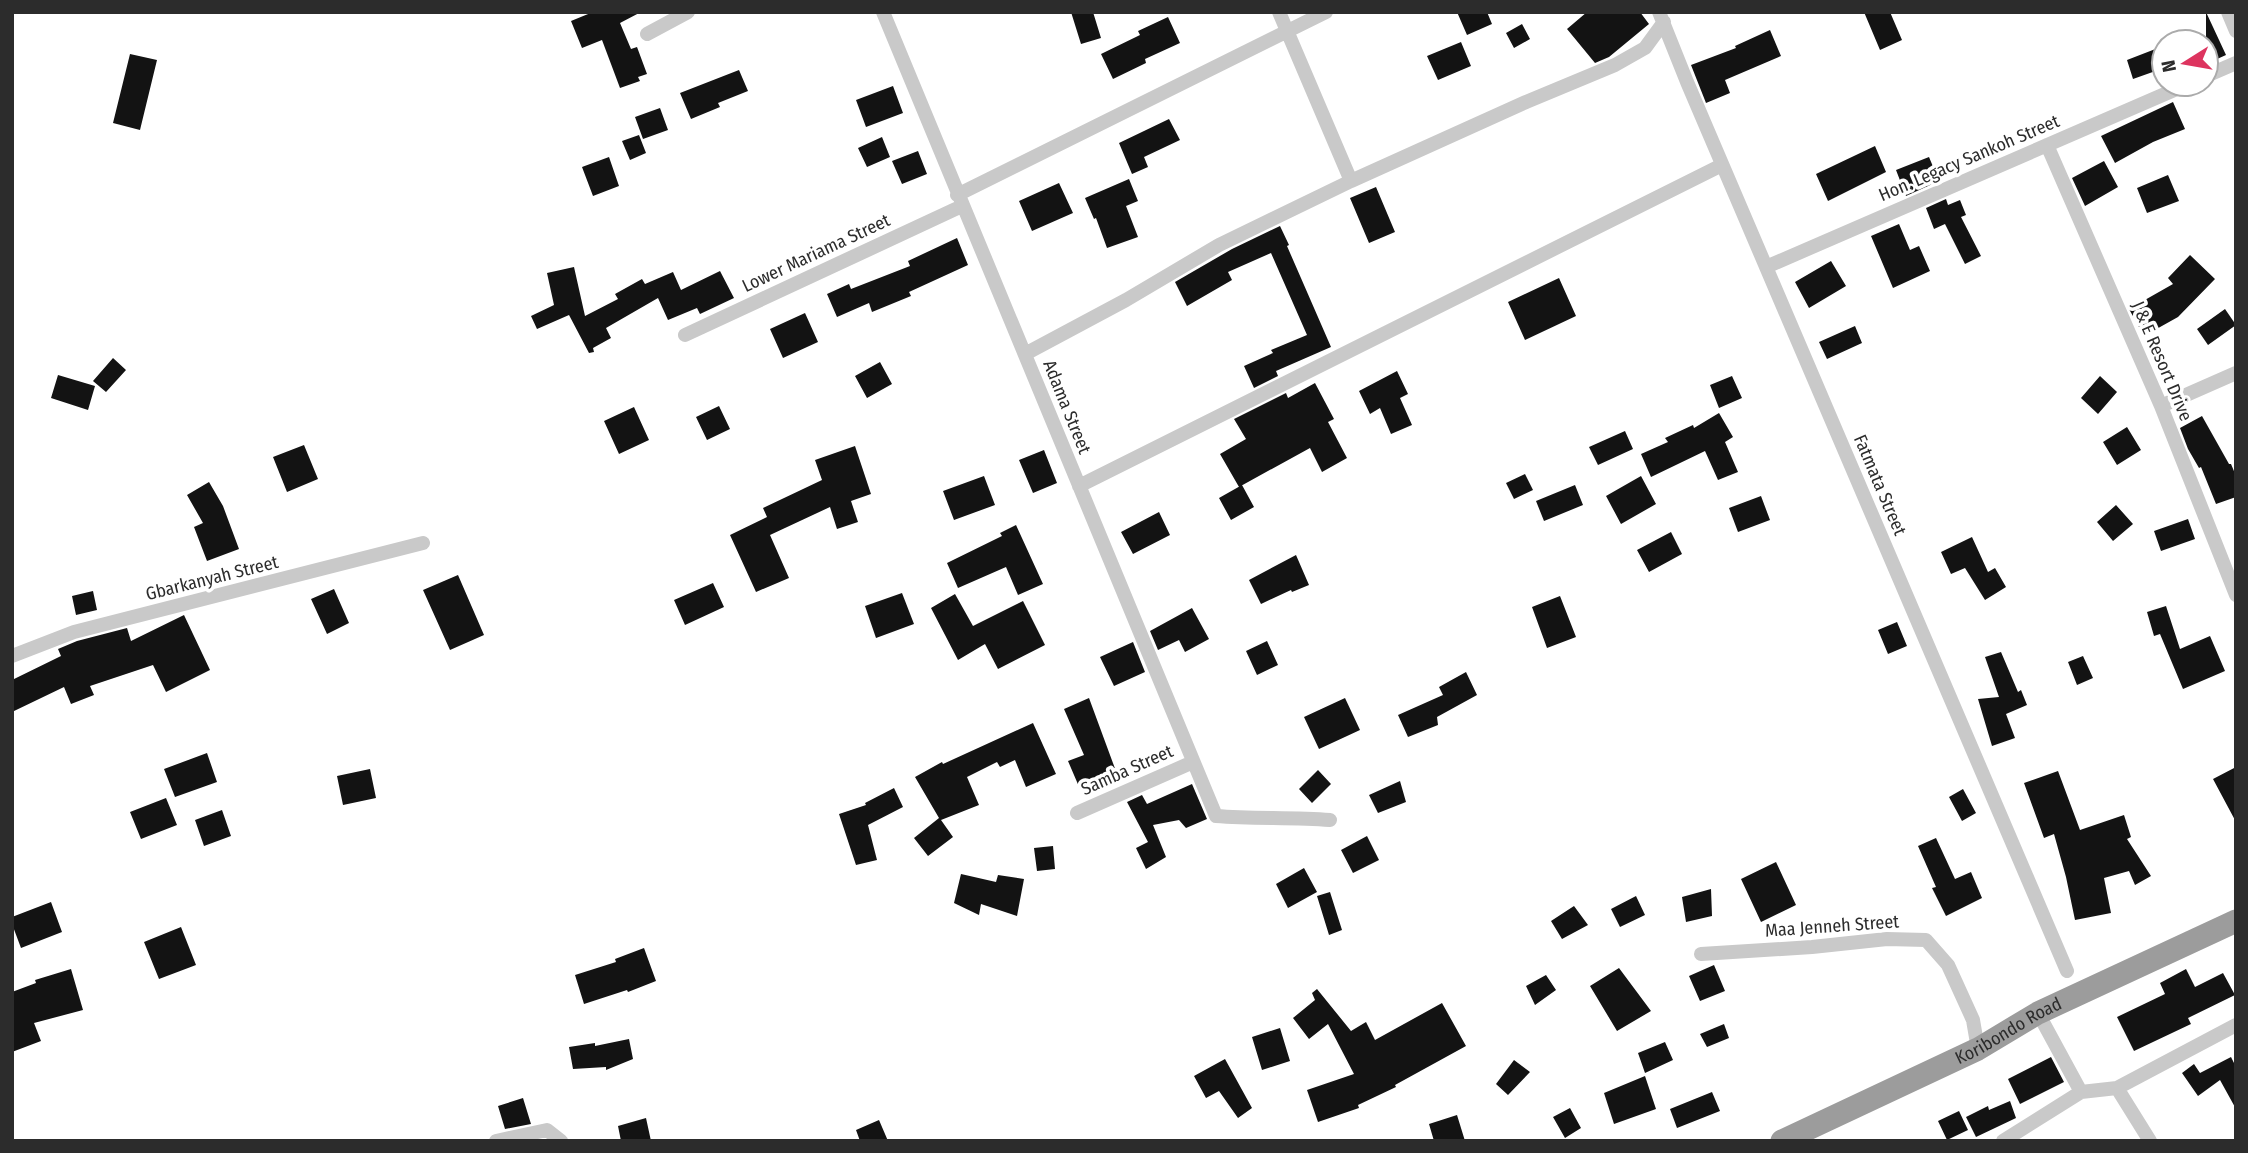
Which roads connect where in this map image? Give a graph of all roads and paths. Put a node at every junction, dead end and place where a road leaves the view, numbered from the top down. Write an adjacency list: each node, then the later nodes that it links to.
1 (688, 12): 9 (street)
2 (883, 12): 14 (street, Adama Street)
3 (1279, 12): 8 (street)
4 (1325, 12): 8 (street, Lower Mariama Street)
5 (2228, 12): 7 (street)
6 (1662, 17): 12 (street, Fatmata Street); 13 (street)
7 (2236, 31)
8 (1288, 32): 13 (street); 14 (street, Lower Mariama Street)
9 (647, 34)
10 (2156, 98): 11 (street, Hon. Legacy Sankoh Street)
11 (2047, 145): 15 (street, Hon. Legacy Sankoh Street); 19 (street, J & E Resort Drive)
12 (1722, 165): 15 (street, Fatmata Street); 20 (street)
13 (1351, 181): 17 (street)
14 (960, 201): 16 (street, Lower Mariama Street); 17 (street, Adama Street)
15 (1766, 267): 29 (street, Fatmata Street)
16 (685, 335)
17 (1025, 354): 20 (street, Adama Street)
18 (2236, 373): 19 (street)
19 (2161, 406): 22 (street, J & E Resort Drive)
20 (1079, 486): 24 (street, Adama Street)
21 (423, 543): 23 (street, Gbarkanyah Street)
22 (2236, 595)
23 (12, 656)
24 (1193, 762): 25 (street, Samba Street); 26 (street, Adama Street)
25 (1077, 813)
26 (1331, 820)
27 (2236, 921): 30 (highway, Koribondo Road)
28 (1701, 954): 32 (street, Maa Jenneh Street)
29 (2067, 971)
30 (2038, 1013): 32 (highway, Koribondo Road); 34 (street)
31 (2236, 1025): 33 (street)
32 (1978, 1049): 37 (highway, Koribondo Road)
33 (2117, 1088): 34 (street); 39 (street)
34 (2081, 1093): 38 (street)
35 (496, 1141): 36 (street)
36 (561, 1141)
37 (1782, 1141)
38 (2003, 1141)
39 (2150, 1141)

